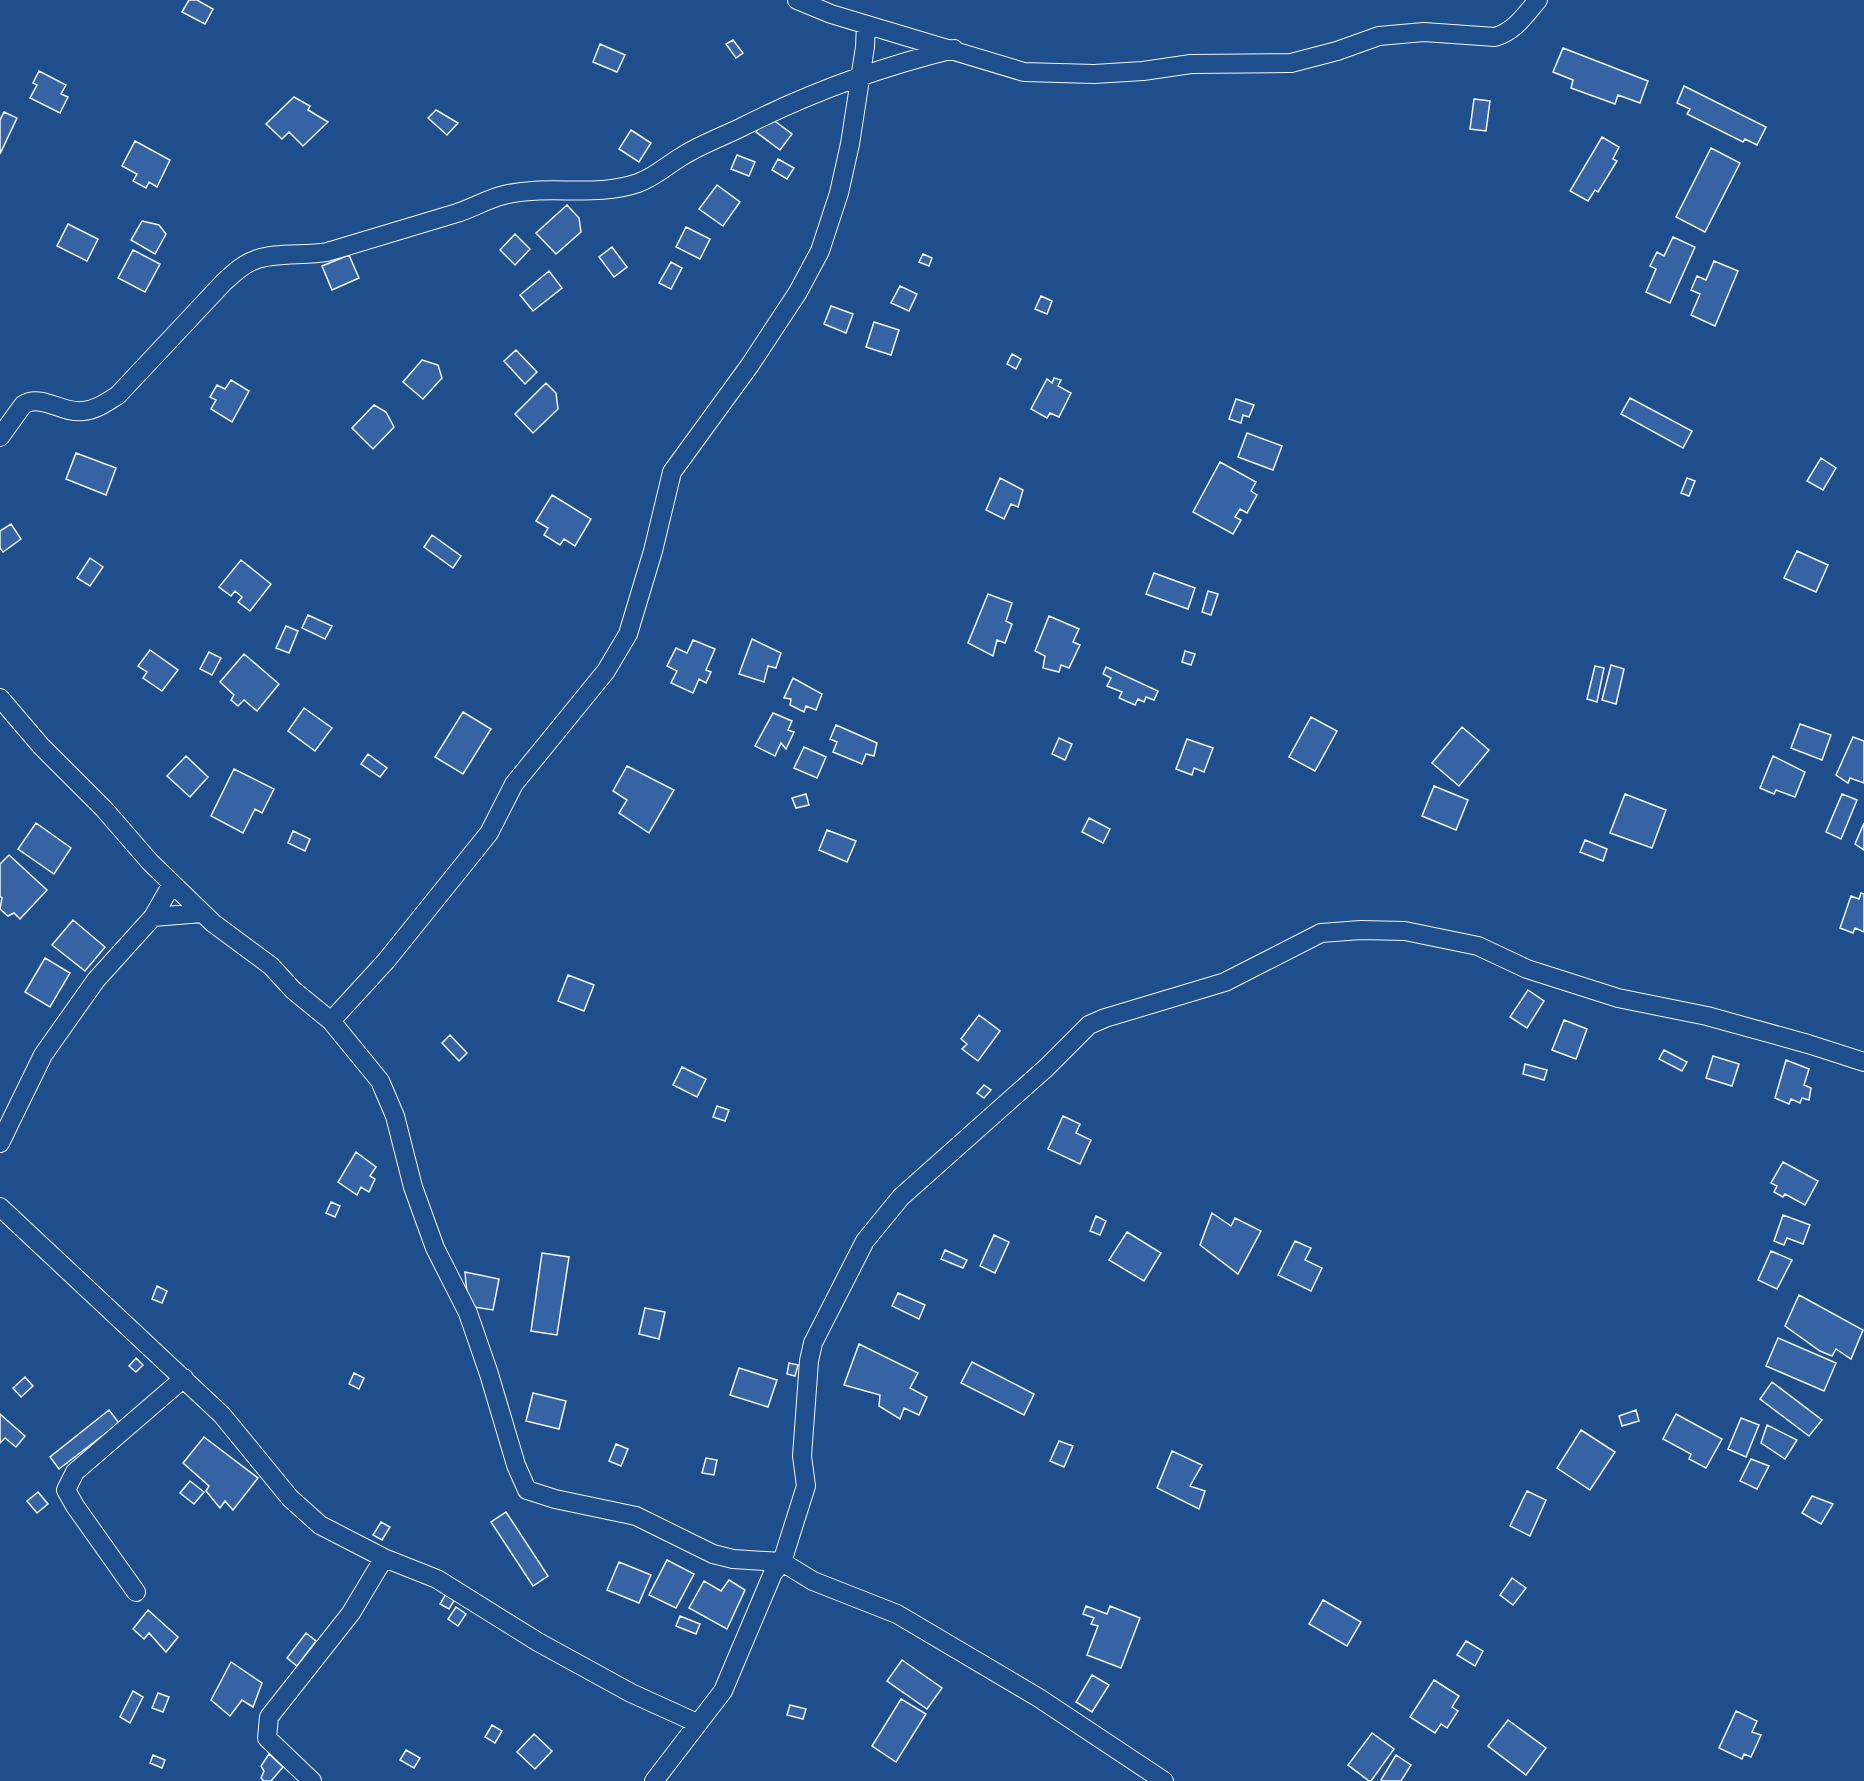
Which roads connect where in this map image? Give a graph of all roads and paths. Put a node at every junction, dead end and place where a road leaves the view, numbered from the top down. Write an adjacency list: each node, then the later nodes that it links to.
1 (797, 0): 3 (street)
2 (1538, 0): 4 (street)
3 (866, 25): 4 (street); 5 (street)
4 (954, 49): 5 (street)
5 (861, 76): 6 (street); 11 (street)
6 (0, 437)
7 (0, 698): 8 (street)
8 (172, 884): 9 (street); 10 (street)
9 (202, 913): 10 (street); 11 (street)
10 (153, 918): 13 (street)
11 (331, 1021): 17 (street)
12 (1864, 1062): 17 (street)
13 (0, 1143)
14 (0, 1207): 15 (street)
15 (184, 1378): 16 (street); 18 (street)
16 (384, 1558): 19 (street); 20 (street)
17 (782, 1563): 19 (street); 22 (street)
18 (136, 1592)
19 (698, 1723): 21 (street)
20 (312, 1781)
21 (654, 1781)
22 (1164, 1781)

